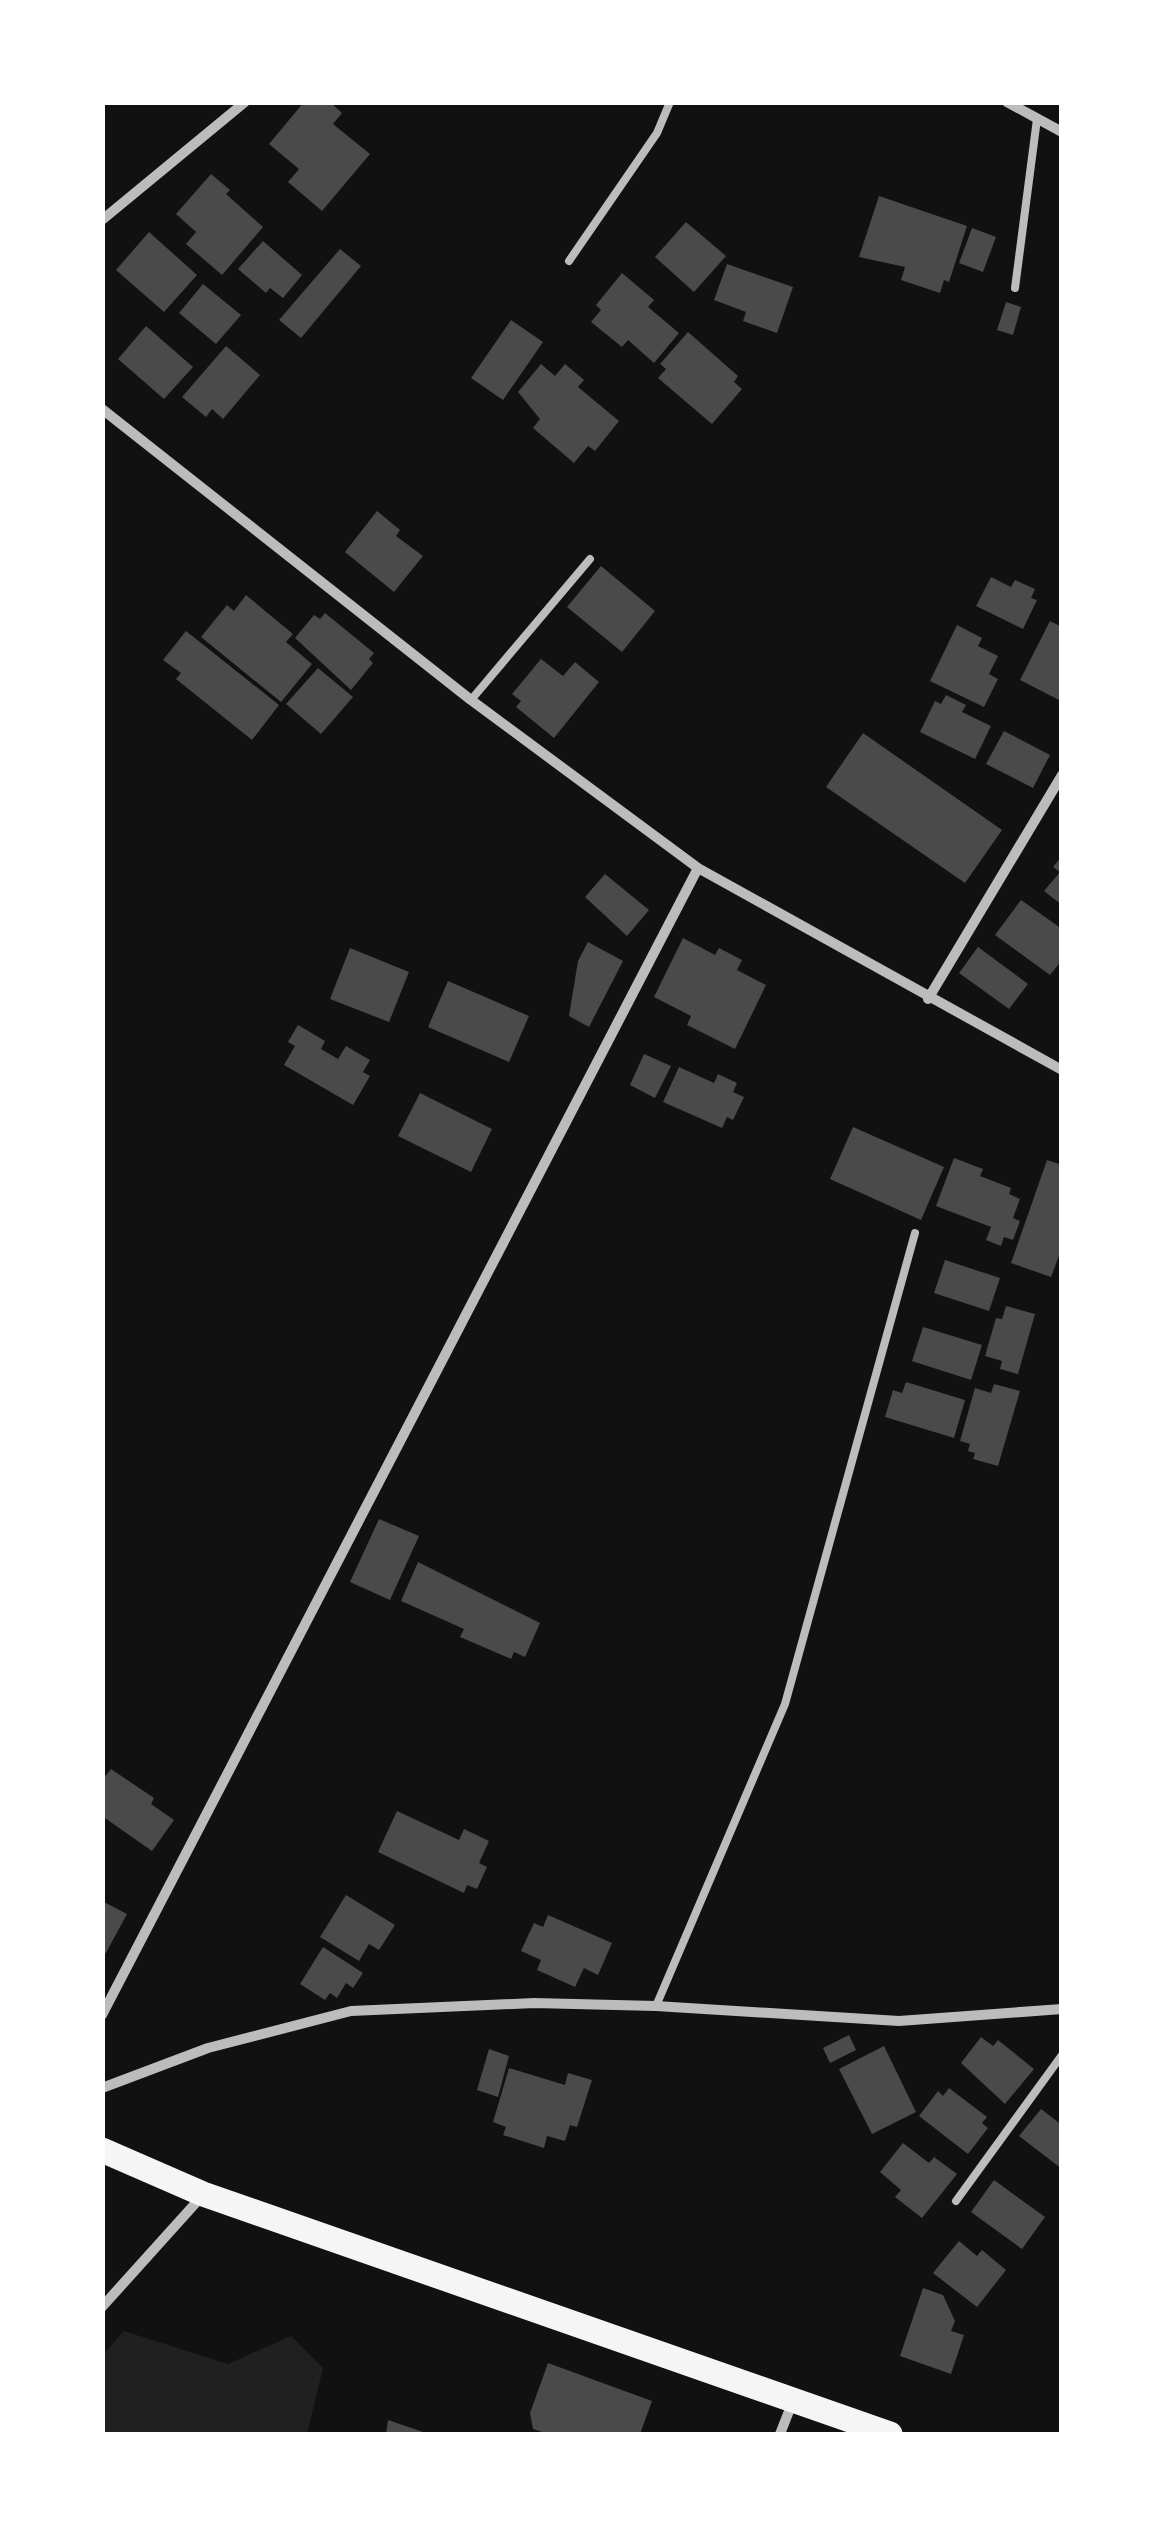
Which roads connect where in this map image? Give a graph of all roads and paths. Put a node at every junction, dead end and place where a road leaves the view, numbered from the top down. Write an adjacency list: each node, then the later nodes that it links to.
1 (246, 102): 6 (street)
2 (670, 102): 7 (lane)
3 (1006, 102): 4 (street)
4 (1037, 119): 5 (street); 8 (lane)
5 (1062, 132)
6 (102, 220)
7 (569, 261)
8 (1015, 288)
9 (102, 409): 11 (street)
10 (590, 559): 11 (lane)
11 (472, 700): 13 (street)
12 (1062, 775): 14 (street)
13 (698, 868): 14 (street); 19 (street)
14 (928, 1000): 15 (street)
15 (1062, 1070)
16 (915, 1233): 17 (lane)
17 (656, 2006): 18 (street); 21 (street)
18 (1062, 2009)
19 (102, 2015)
20 (1062, 2055): 24 (lane)
21 (102, 2088)
22 (102, 2150): 23 (main road)
23 (203, 2194): 25 (street); 26 (main road)
24 (956, 2201)
25 (102, 2306)
26 (794, 2400): 27 (street); 28 (main road)
27 (780, 2434)
28 (890, 2434)

